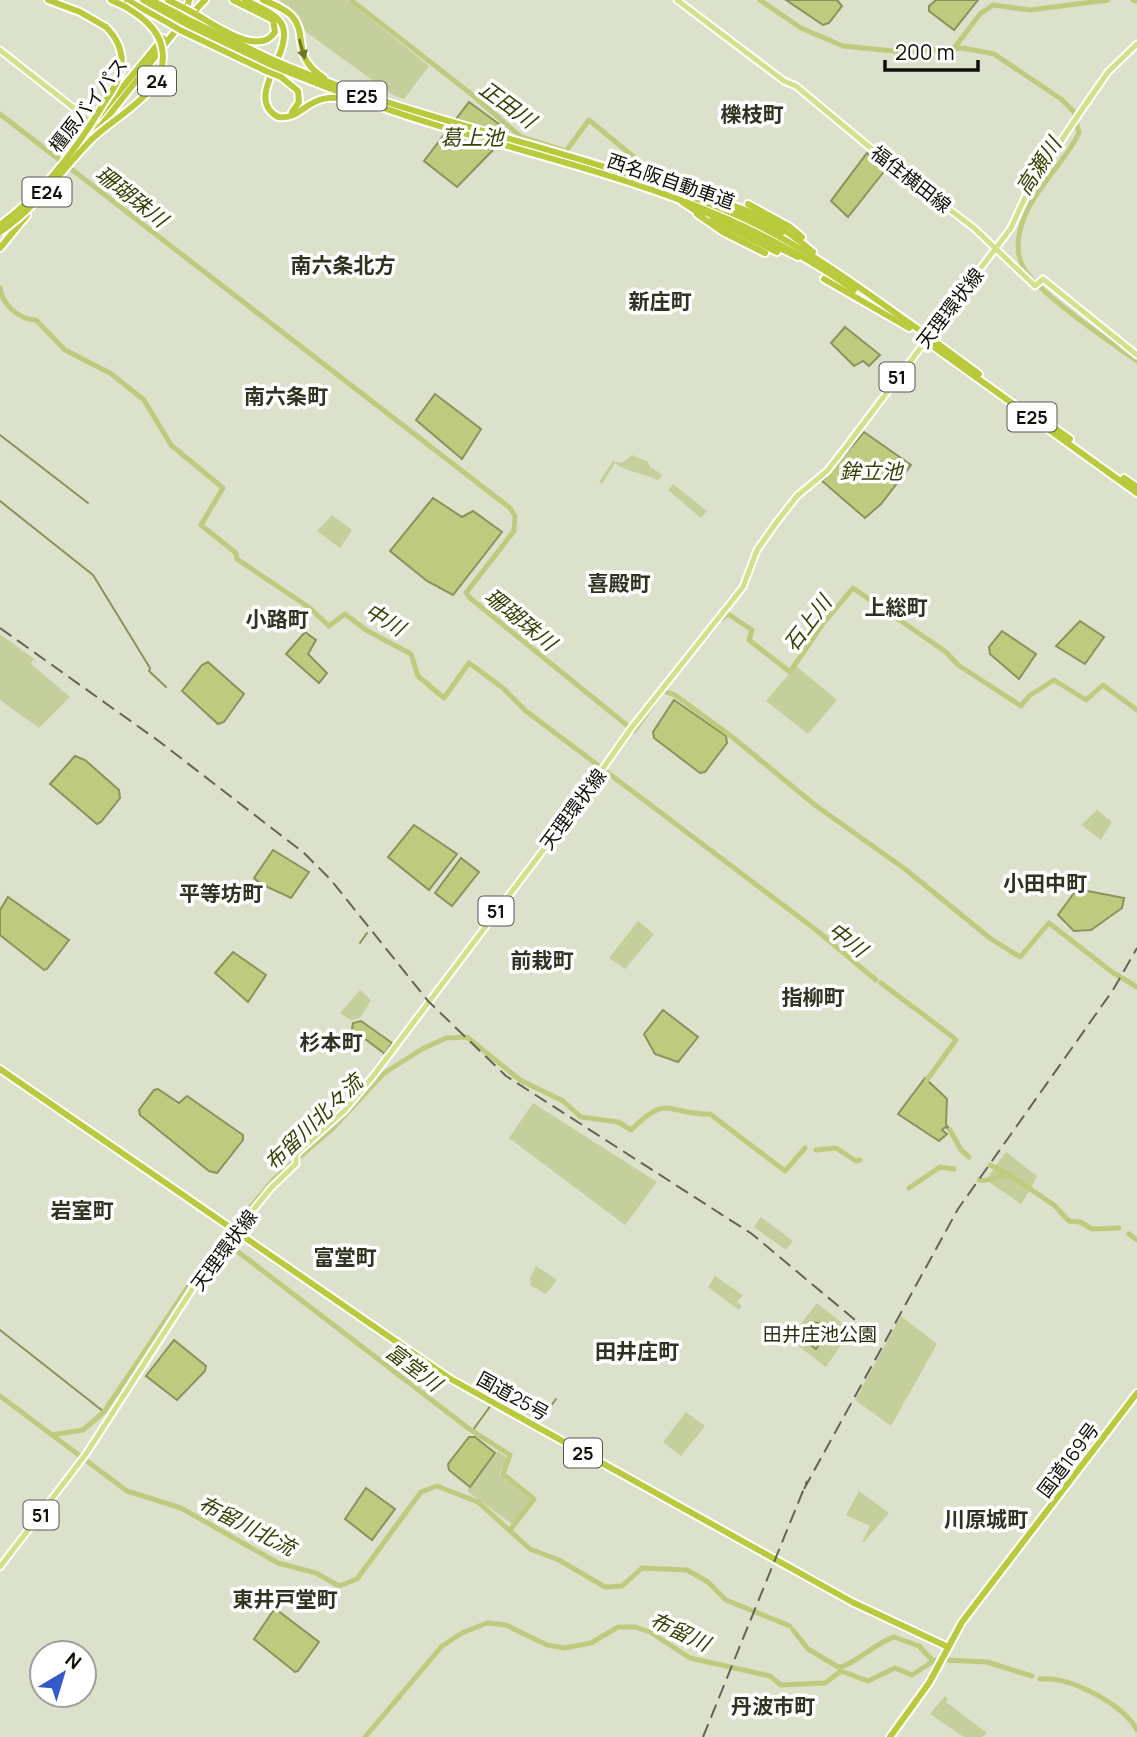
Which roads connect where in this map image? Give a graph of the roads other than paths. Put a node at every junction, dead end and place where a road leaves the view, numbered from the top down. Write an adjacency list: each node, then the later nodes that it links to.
1 (48, 0): 17 (highway, bridge)
2 (111, 0): 9 (highway, 24)
3 (143, 0): 11 (highway, 西名阪自動車道 / E25)
4 (151, 0): 11 (highway, 西名阪自動車道 / E25)
5 (167, 0): 11 (highway)
6 (189, 0): 11 (highway)
7 (677, 0): 28 (main road, 福住横田線)
8 (249, 2): 10 (highway); 14 (highway); 15 (highway, one-way to 15)
9 (126, 3): 14 (highway, bridge); 17 (highway, 24, bridge)
10 (201, 4): 11 (highway, bridge); 11 (highway, 橿原バイパス / 24); 16 (highway, 橿原バイパス / 24)
11 (184, 17): 14 (highway, 西名阪自動車道 / E25); 16 (highway, 橿原バイパス / 24)
12 (1137, 44): 28 (main road, 天理環状線 / 51)
13 (0, 50): 16 (main road)
14 (277, 67): 14 (highway); 15 (highway, 西名阪自動車道 / E25); 15 (highway)
15 (384, 106): 18 (highway, 西名阪自動車道 / E25)
16 (96, 126): 20 (highway, 橿原バイパス / 24)
17 (85, 141): 25 (highway, E24, bridge); 26 (highway, E24, bridge)
18 (511, 144): 19 (highway, 西名阪自動車道 / E25); 22 (highway, 西名阪自動車道 / E25)
19 (581, 162): 21 (highway); 32 (highway, 西名阪自動車道 / E25)
20 (65, 166): 24 (highway, 橿原バイパス / 24); 25 (highway, 橿原バイパス / 24)
21 (668, 182)
22 (668, 194): 29 (highway); 30 (highway, E25); 30 (highway, E25); 31 (highway, 西名阪自動車道 / E25)
23 (748, 204): 32 (highway)
24 (27, 215): 26 (highway, 橿原バイパス / 24); 27 (highway, 24)
25 (0, 226)
26 (0, 234)
27 (0, 248)
28 (996, 248): 36 (main road, 福住横田線); 40 (main road, 天理環状線 / 51)
29 (765, 253)
30 (801, 258): 31 (highway, E25)
31 (816, 265): 34 (highway, 西名阪自動車道 / E25)
32 (828, 265): 35 (highway, 西名阪自動車道 / E25)
33 (824, 279): 34 (highway)
34 (909, 328): 35 (highway, 西名阪自動車道 / E25)
35 (926, 338): 37 (highway, 西名阪自動車道 / E25); 38 (highway, 西名阪自動車道 / E25)
36 (1137, 355)
37 (1137, 487)
38 (1137, 493)
39 (0, 1069): 40 (highway, 国道25号 / 25)
40 (234, 1231): 42 (main road, 天理環状線 / 51); 43 (highway, 国道25号 / 25)
41 (1137, 1393): 43 (highway, 国道169号)
42 (0, 1567)
43 (948, 1647): 44 (highway)
44 (890, 1737)

